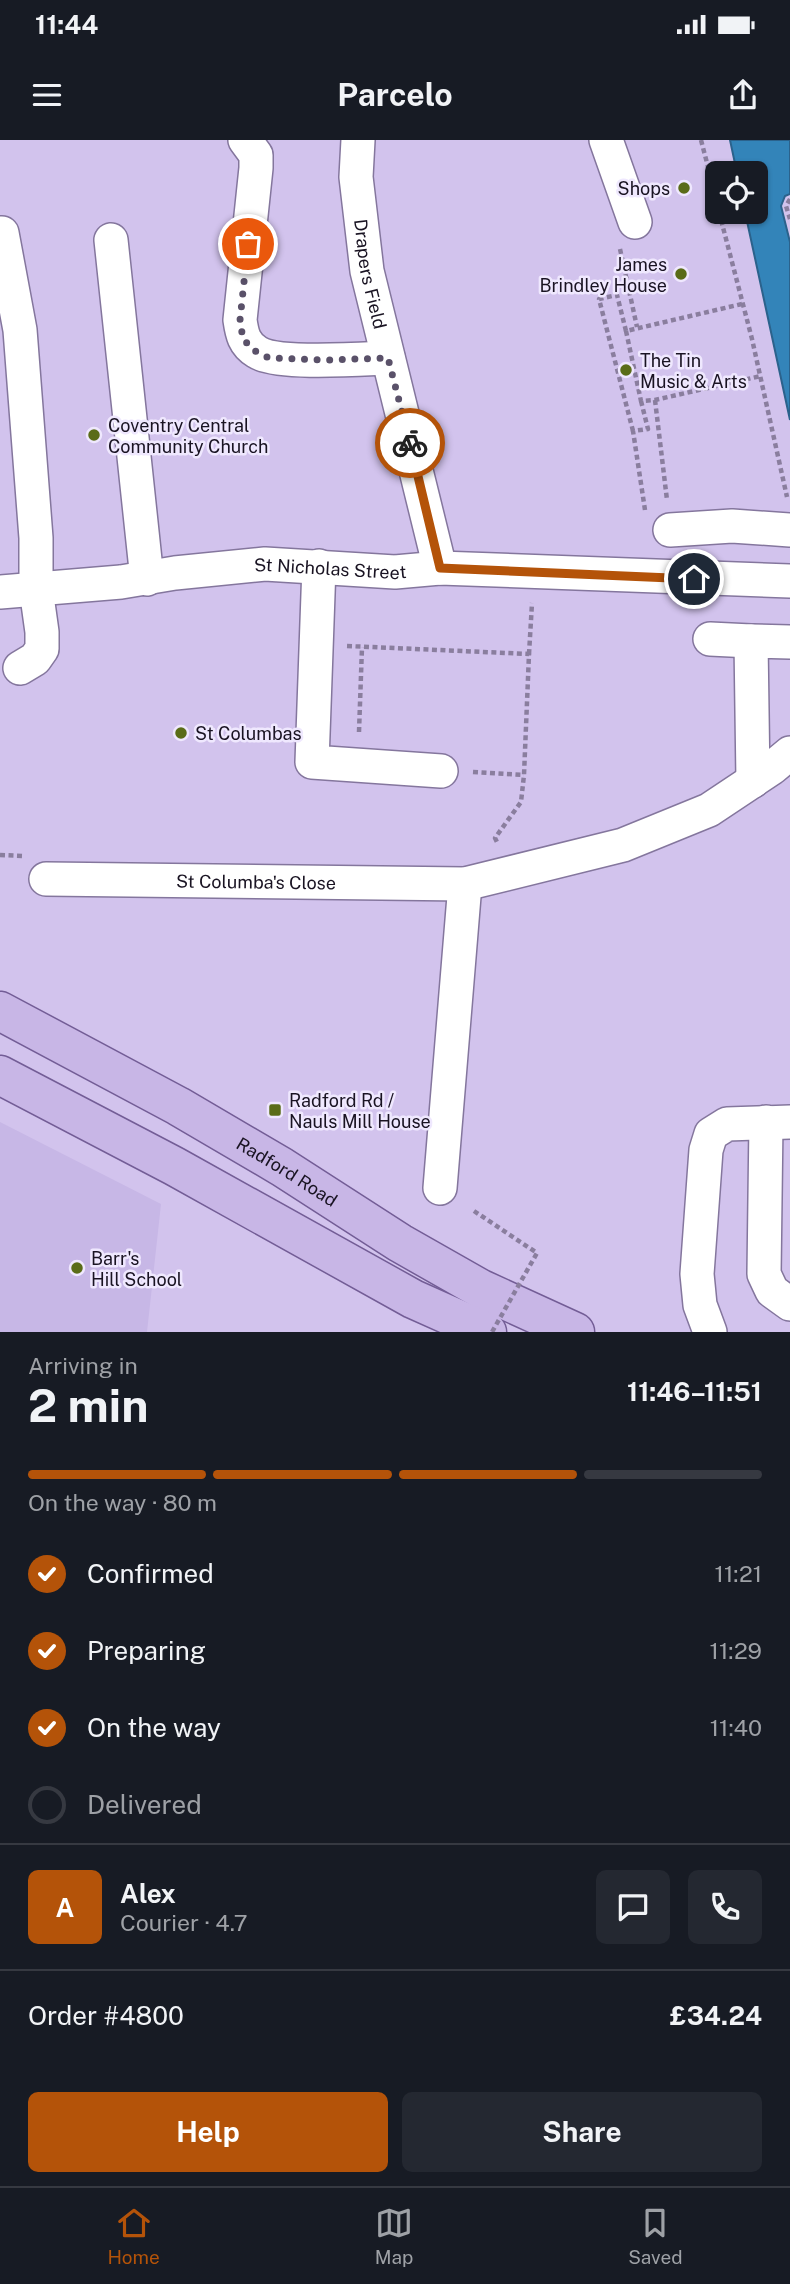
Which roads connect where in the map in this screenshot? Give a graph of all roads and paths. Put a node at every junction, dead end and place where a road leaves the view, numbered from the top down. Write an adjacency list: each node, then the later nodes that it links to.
1 (245, 140): 15 (street)
2 (358, 140): 15 (street, Drapers Field)
3 (606, 140): 8 (street)
4 (701, 140): 5 (path)
5 (706, 161)
6 (790, 199): 7 (path)
7 (790, 219)
8 (635, 222): 13 (path)
9 (722, 224): 12 (path)
10 (0, 233): 27 (street)
11 (111, 240): 25 (street)
12 (742, 304): 13 (path); 16 (path)
13 (638, 327): 14 (path)
14 (626, 331): 18 (path); 19 (path)
15 (388, 358): 24 (street, Drapers Field)
16 (761, 376): 17 (path); 20 (path)
17 (655, 400): 18 (path); 22 (path)
18 (641, 401): 19 (path)
19 (633, 431): 22 (path)
20 (788, 493): 21 (path)
21 (789, 516): 22 (street)
22 (658, 526)
23 (319, 566): 24 (street, St Nicholas Street); 25 (street, St Nicholas Street); 33 (street)
24 (440, 568): 26 (street, St Nicholas Street)
25 (147, 579): 27 (street, St Nicholas Street)
26 (790, 581)
27 (36, 589): 28 (street, St Nicholas Street); 36 (street)
28 (0, 592)
29 (533, 595): 35 (path)
30 (710, 639): 31 (street)
31 (751, 640): 32 (street); 41 (street)
32 (790, 642)
33 (317, 645): 34 (path); 39 (street)
34 (362, 647): 35 (path); 37 (path)
35 (530, 654): 40 (path)
36 (20, 668)
37 (358, 740)
38 (790, 753): 41 (street, St Columba's Close)
39 (441, 771): 40 (path)
40 (524, 775): 42 (path)
41 (753, 781): 42 (street, St Columba's Close)
42 (504, 874): 44 (street, St Columba's Close)
43 (46, 879): 44 (street, St Columba's Close)
44 (465, 884): 50 (street)
45 (0, 1011): 55 (main road, Radford Road)
46 (0, 1051): 48 (main road)
47 (0, 1075): 48 (main road)
48 (69, 1112): 53 (main road)
49 (778, 1122): 52 (street); 56 (street)
50 (440, 1188)
51 (474, 1211): 54 (path, bridge)
52 (790, 1304)
53 (487, 1332)
54 (492, 1332)
55 (575, 1332)
56 (710, 1332)

